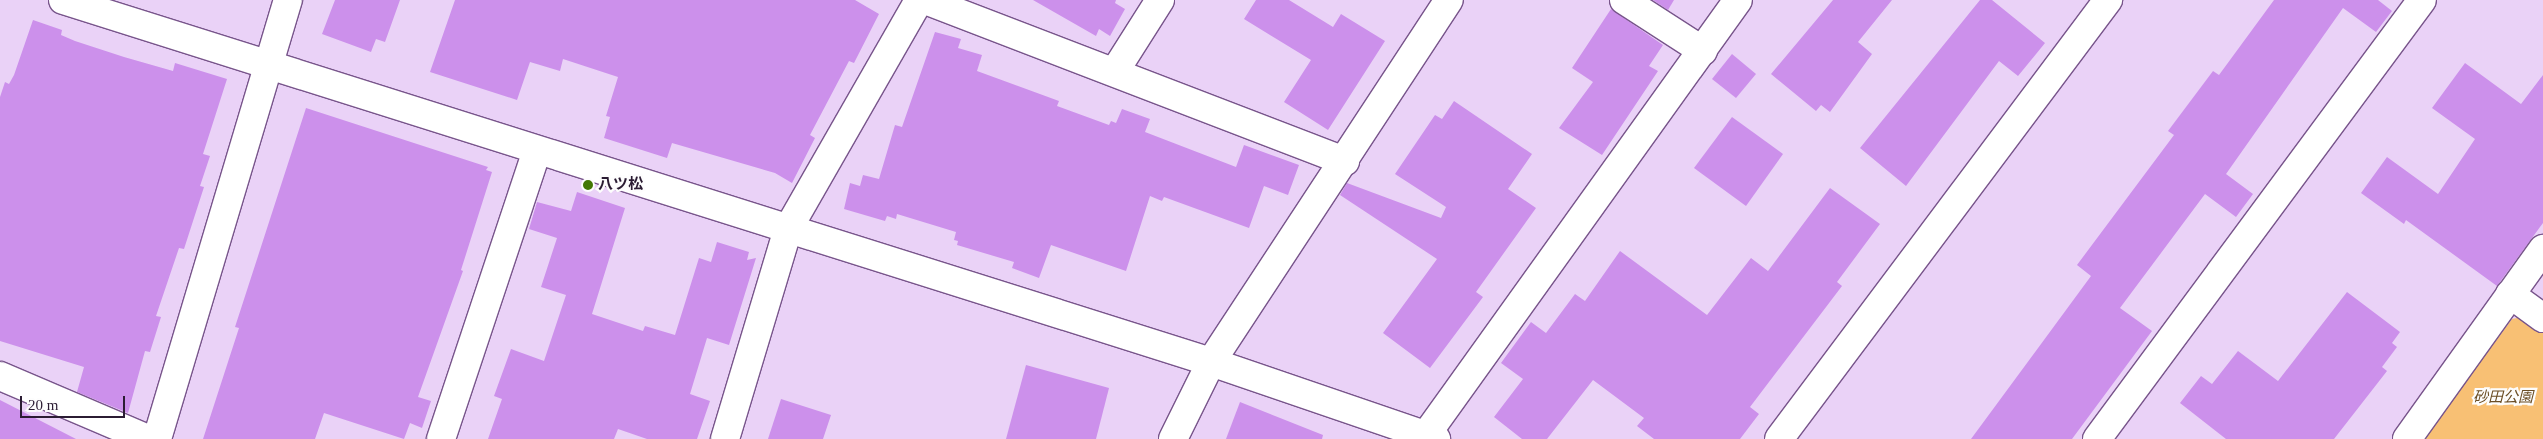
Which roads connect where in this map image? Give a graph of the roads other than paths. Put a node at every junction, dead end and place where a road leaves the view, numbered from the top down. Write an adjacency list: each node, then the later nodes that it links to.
1 (63, 0): 12 (street)
2 (288, 0): 12 (street)
3 (918, 0): 16 (street)
4 (925, 0): 13 (street)
5 (1160, 0): 13 (street)
6 (1449, 0): 15 (street)
7 (1624, 0): 11 (street)
8 (1738, 0): 11 (street)
9 (2422, 0): 29 (street)
10 (2097, 4): 28 (street)
11 (1704, 51): 22 (street)
12 (268, 66): 14 (street); 24 (street)
13 (1115, 71): 15 (street)
14 (537, 151): 16 (street); 25 (street)
15 (1344, 161): 20 (street)
16 (788, 229): 20 (street); 26 (street)
17 (2543, 249): 18 (street)
18 (2510, 294): 19 (street); 30 (street)
19 (2543, 318)
20 (1211, 362): 22 (street); 27 (street)
21 (0, 376): 23 (street)
22 (1431, 437)
23 (148, 439)
24 (158, 439)
25 (440, 439)
26 (725, 439)
27 (1173, 439)
28 (1779, 439)
29 (2097, 439)
30 (2407, 439)

